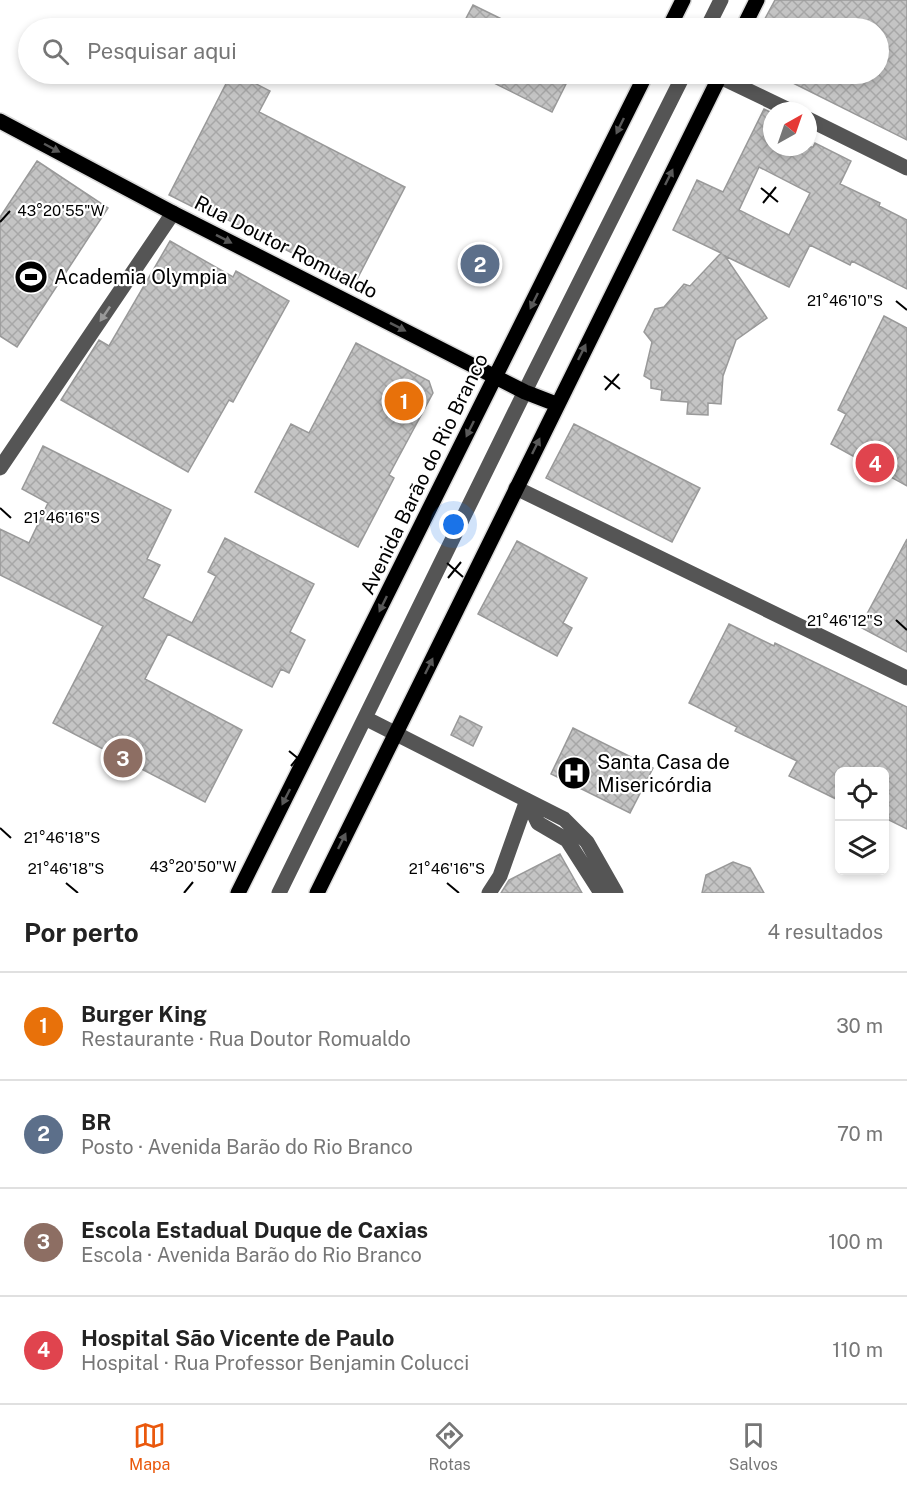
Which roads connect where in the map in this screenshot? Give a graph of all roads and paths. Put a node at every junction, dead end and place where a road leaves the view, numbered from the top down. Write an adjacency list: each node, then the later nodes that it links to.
1 (683, 0): 4 (main road)
2 (721, 0): 5 (street)
3 (757, 0): 6 (main road)
4 (674, 18)
5 (712, 18)
6 (748, 18)
7 (641, 84): 16 (main road, Avenida Barão do Rio Branco, one-way to 16)
8 (679, 84): 17 (street)
9 (713, 84): 18 (main road, one-way to 9)
10 (738, 84): 11 (street)
11 (773, 102)
12 (0, 121): 15 (main road, Rua Doutor Romualdo, one-way to 15)
13 (817, 123): 14 (street)
14 (907, 168)
15 (173, 213): 16 (main road, Rua Doutor Romualdo, one-way to 16); 19 (street, one-way to 19)
16 (496, 377): 17 (main road, Rua Doutor Romualdo); 25 (main road, Avenida Barão do Rio Branco, one-way to 25)
17 (525, 392): 18 (main road, Rua Doutor Romualdo); 22 (street)
18 (556, 404): 20 (main road, one-way to 18)
19 (0, 468)
20 (516, 488): 21 (street); 23 (main road, one-way to 20)
21 (907, 678)
22 (365, 718): 23 (street); 26 (street)
23 (395, 733): 24 (street); 27 (main road, one-way to 23)
24 (527, 800): 28 (street); 29 (street); 30 (street)
25 (238, 893)
26 (279, 893)
27 (316, 893)
28 (489, 893)
29 (601, 893)
30 (616, 893)

